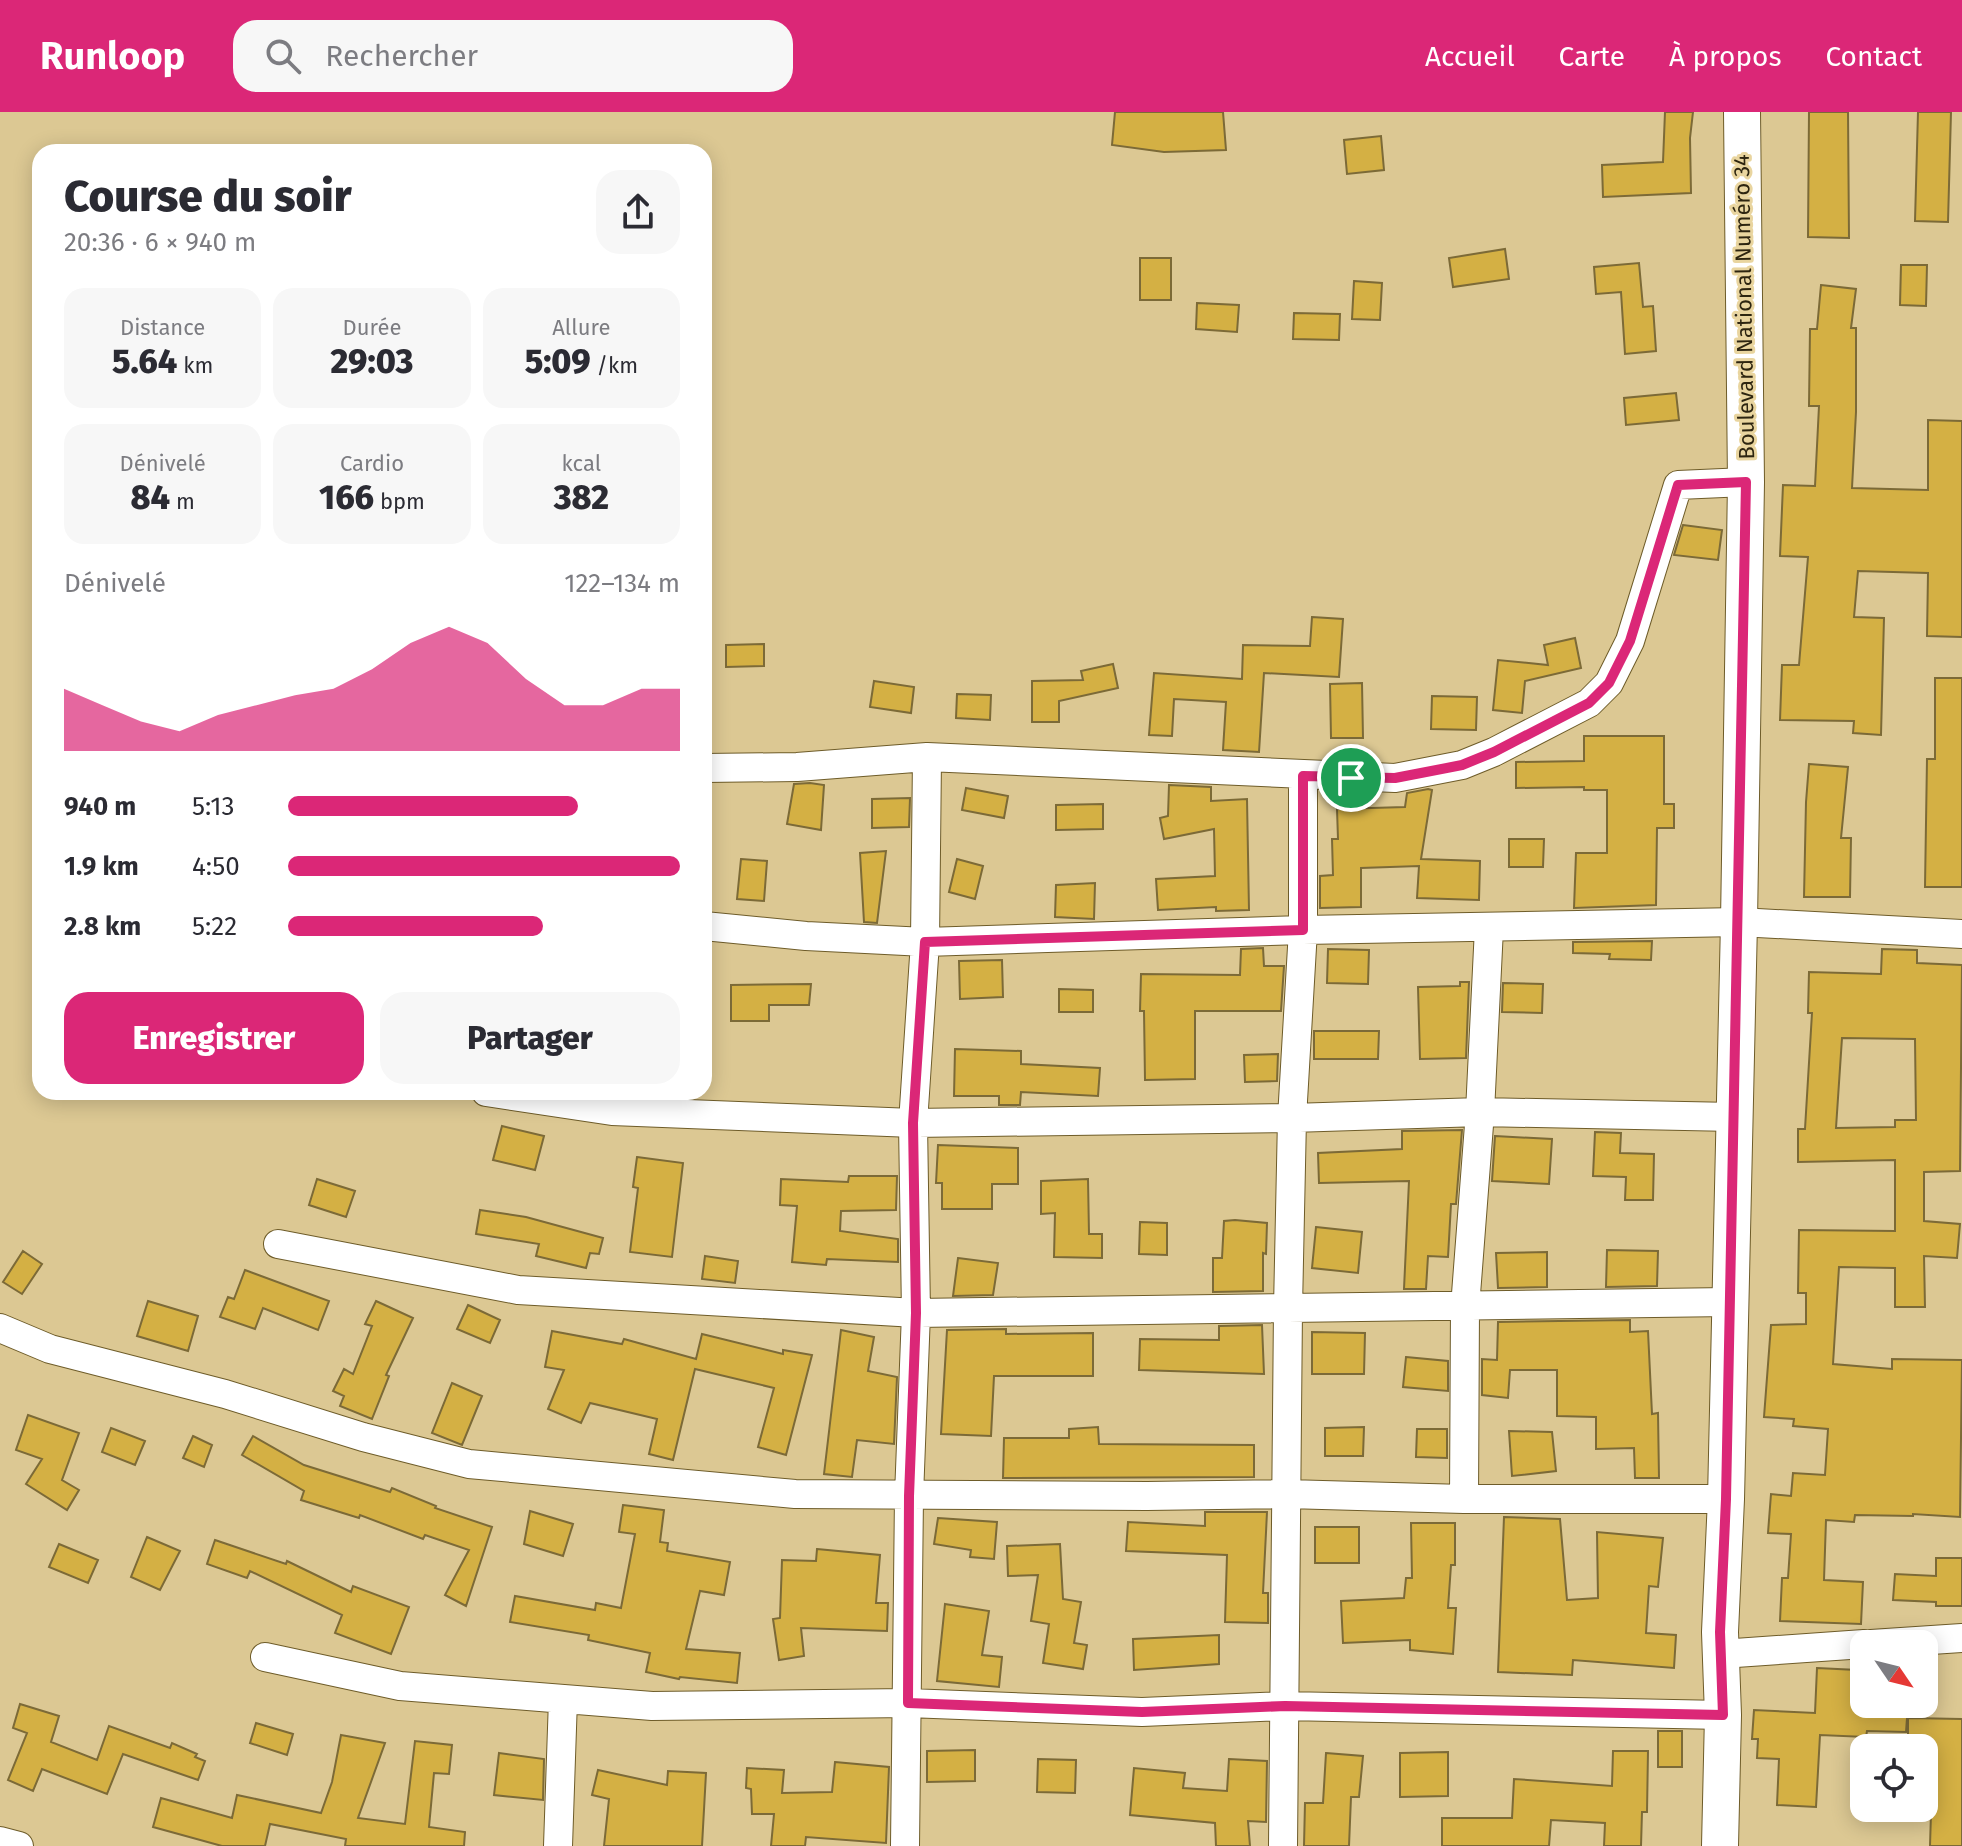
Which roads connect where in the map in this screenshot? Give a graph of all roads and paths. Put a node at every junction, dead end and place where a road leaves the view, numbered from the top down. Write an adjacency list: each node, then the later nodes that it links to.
1 (1742, 112): 2 (main road, Boulevard National Numéro 34)
2 (1746, 482): 5 (street); 6 (main road, Boulevard National Numéro 34)
3 (927, 757): 4 (street); 5 (street); 11 (street)
4 (712, 768)
5 (1303, 776): 9 (street)
6 (1739, 922): 8 (street); 10 (street); 14 (main road, Boulevard National Numéro 34)
7 (712, 927): 11 (street)
8 (1489, 928): 9 (street); 13 (street)
9 (1303, 930): 11 (street); 15 (street)
10 (1962, 934)
11 (925, 942): 16 (street)
12 (539, 1100): 16 (street)
13 (1480, 1112): 14 (street); 15 (street); 19 (street)
14 (1734, 1117): 18 (main road, Boulevard National Numéro 34)
15 (1292, 1118): 16 (street); 20 (street)
16 (913, 1123): 21 (street)
17 (278, 1244): 21 (street)
18 (1729, 1302): 19 (street); 26 (main road, Boulevard National Numéro 34)
19 (1465, 1307): 20 (street); 25 (street)
20 (1288, 1308): 21 (street); 23 (street)
21 (916, 1313): 24 (street)
22 (0, 1328): 24 (street)
23 (1287, 1494): 24 (street); 25 (street); 34 (street)
24 (909, 1496): 33 (street)
25 (1464, 1499): 26 (street)
26 (1726, 1499): 30 (main road, Boulevard National Numéro 34)
27 (1962, 1638): 28 (street)
28 (1938, 1640)
29 (1850, 1645): 30 (street)
30 (1721, 1654): 35 (main road, Boulevard National Numéro 34)
31 (265, 1657): 32 (street)
32 (563, 1699): 33 (street); 38 (street)
33 (908, 1703): 34 (street); 39 (street)
34 (1285, 1706): 35 (street); 40 (street)
35 (1723, 1715): 41 (main road, Boulevard National Numéro 34)
36 (0, 1841): 37 (street)
37 (19, 1846)
38 (558, 1846)
39 (905, 1846)
40 (1283, 1846)
41 (1720, 1846)

